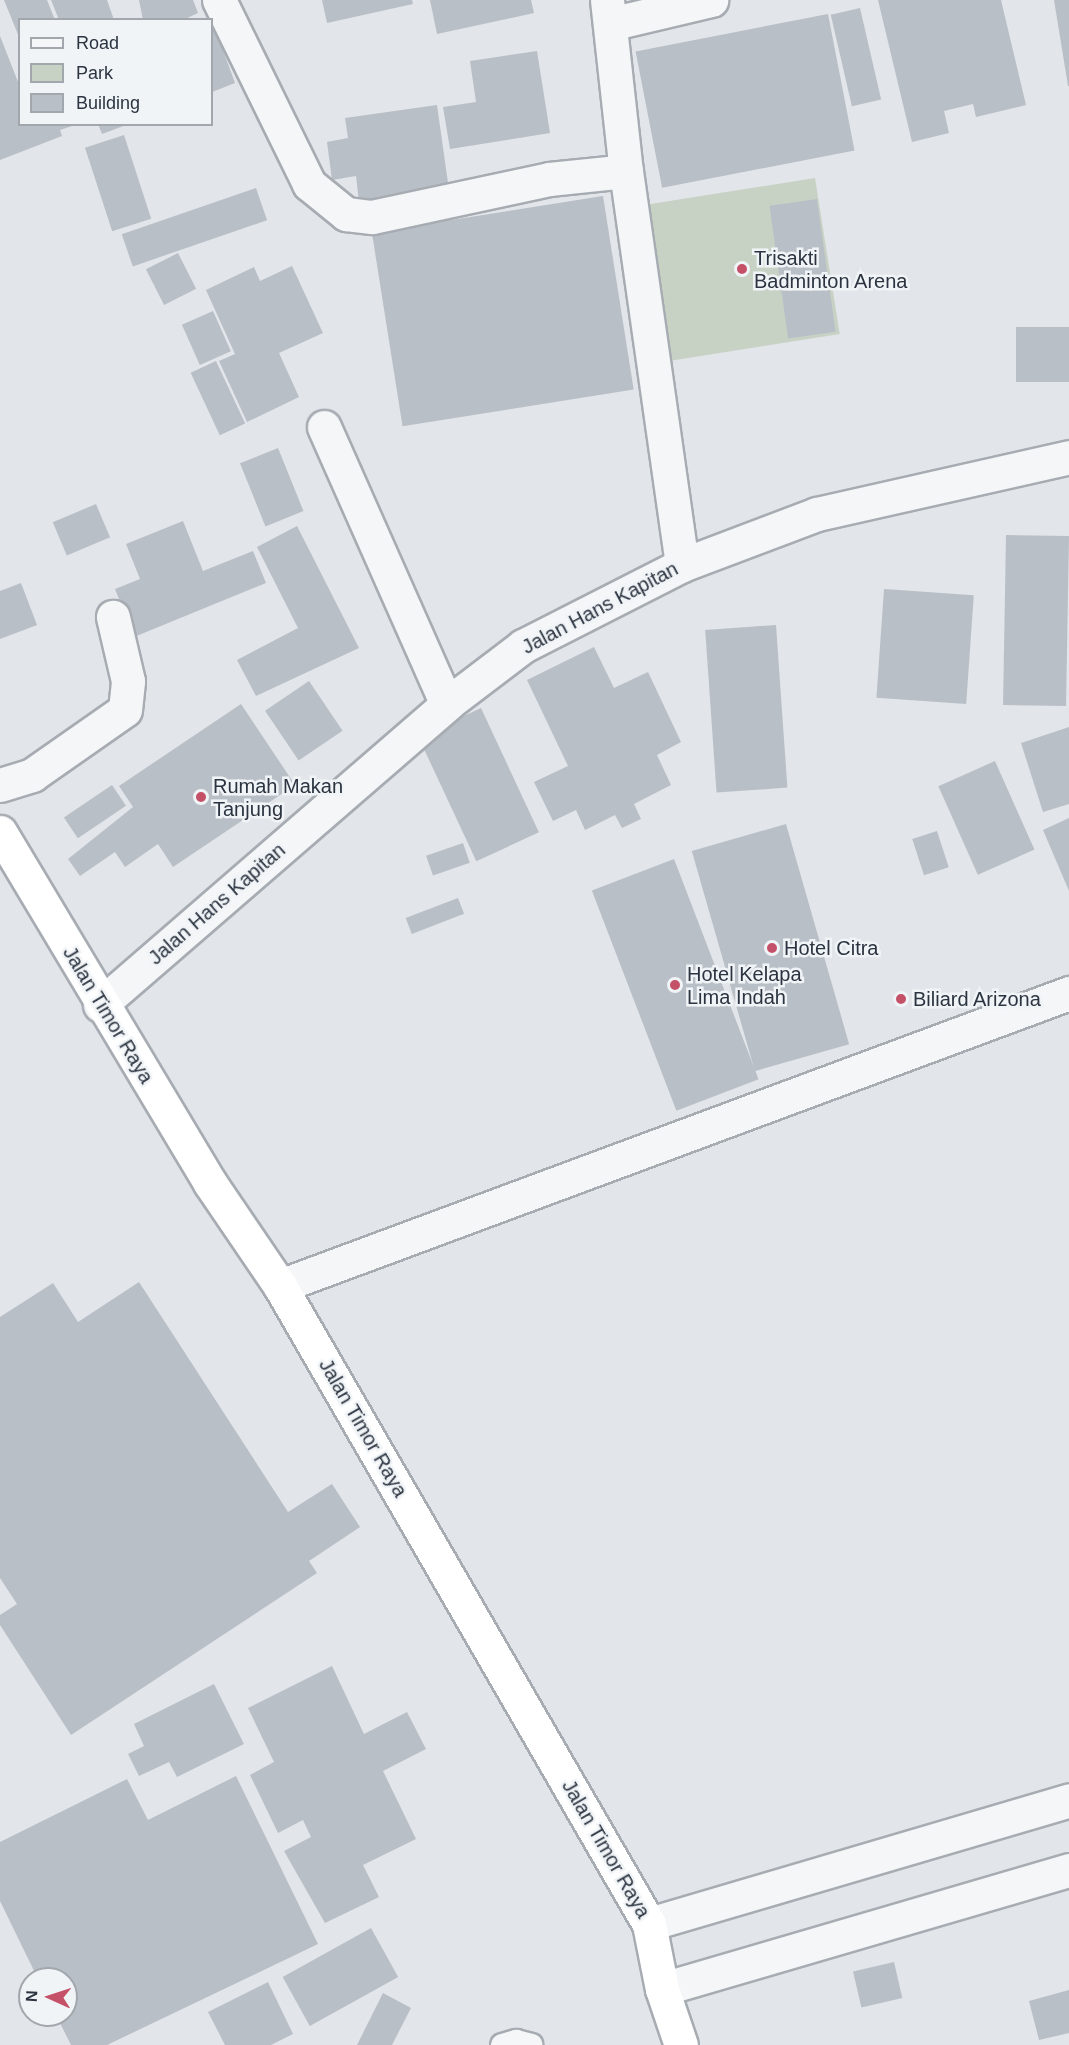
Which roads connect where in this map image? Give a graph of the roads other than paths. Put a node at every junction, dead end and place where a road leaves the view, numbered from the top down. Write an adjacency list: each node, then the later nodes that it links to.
1 (219, 0): 4 (street)
2 (711, 0): 3 (street)
3 (610, 11): 4 (street)
4 (626, 171): 7 (street)
5 (324, 427): 9 (street)
6 (1069, 457): 7 (street, Jalan Hans Kapitan)
7 (682, 565): 9 (street, Jalan Hans Kapitan)
8 (112, 616): 10 (street)
9 (447, 704): 13 (street, Jalan Hans Kapitan)
10 (0, 785)
11 (0, 832): 13 (highway, Jalan Timor Raya)
12 (1069, 993): 14 (street)
13 (100, 1005): 14 (highway, Jalan Timor Raya)
14 (280, 1286): 17 (highway, Jalan Timor Raya)
15 (1069, 1800): 17 (street)
16 (1069, 1870): 18 (street)
17 (650, 1924): 18 (highway, Jalan Timor Raya)
18 (662, 1989): 21 (highway, Jalan Timor Raya)
19 (502, 2045): 20 (lane)
20 (532, 2045)
21 (681, 2045)

